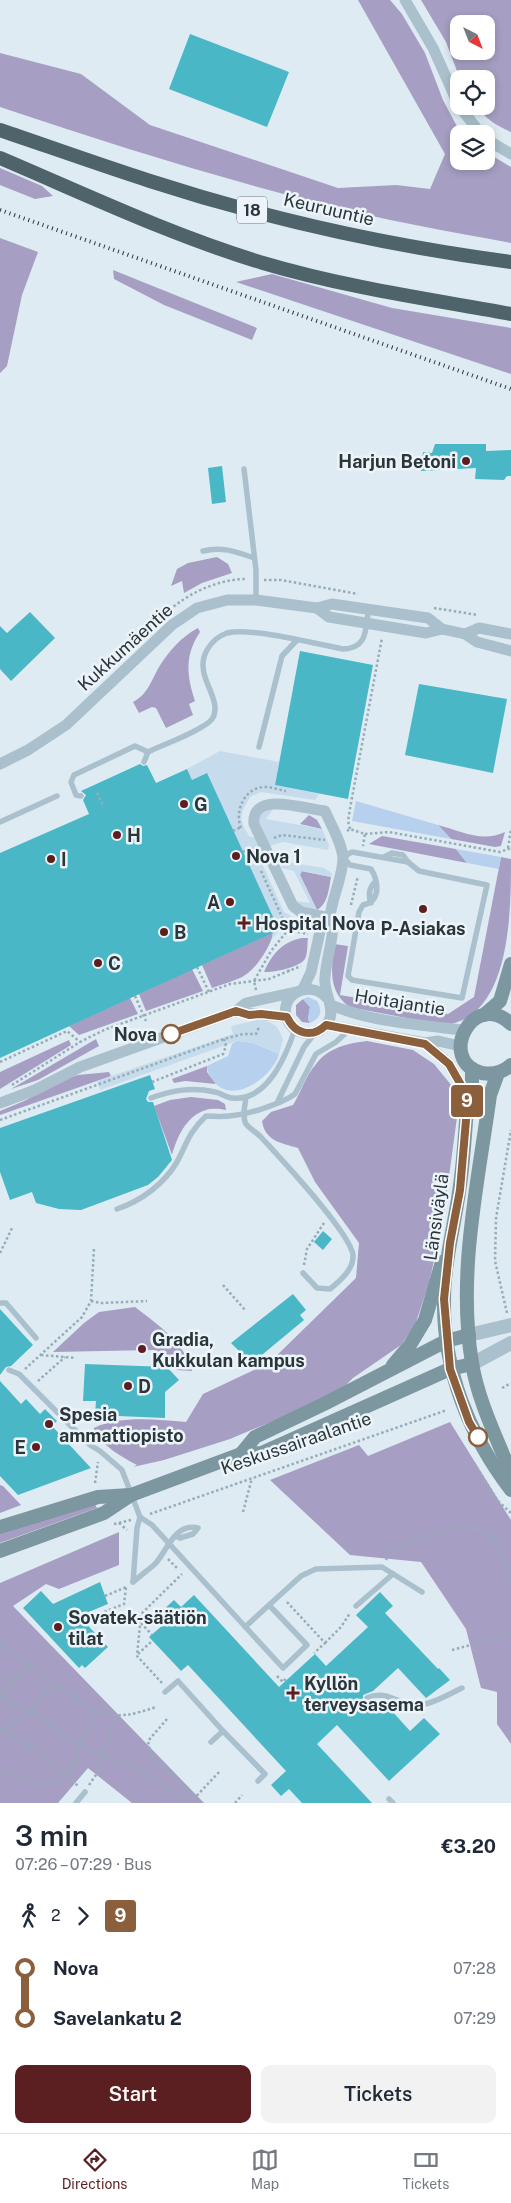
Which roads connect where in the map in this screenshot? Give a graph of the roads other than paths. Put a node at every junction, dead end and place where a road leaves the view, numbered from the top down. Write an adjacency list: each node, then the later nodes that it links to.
1 (405, 0): 2 (street)
2 (450, 86)
3 (466, 115): 4 (street)
4 (474, 125)
5 (0, 130): 9 (highway, Keuruuntie / 18)
6 (495, 144): 7 (street)
7 (511, 154)
8 (0, 158): 10 (highway)
9 (511, 262)
10 (511, 314)
11 (244, 469): 13 (lane)
12 (203, 551): 13 (lane)
13 (254, 558): 14 (lane)
14 (256, 600): 15 (street, Kukkumäentie); 26 (street, Kukkumäentie)
15 (317, 608): 16 (street, Kukkumäentie); 17 (street, Kukkumäentie)
16 (369, 608): 17 (lane); 18 (street, Kukkumäentie)
17 (366, 623): 18 (street, Kukkumäentie); 21 (lane)
18 (442, 630): 19 (street, Kukkumäentie)
19 (465, 634): 20 (street, Kukkumäentie); 22 (street, Kukkumäentie)
20 (511, 634)
21 (297, 640): 23 (lane); 24 (lane)
22 (511, 651)
23 (259, 748)
24 (148, 752): 25 (lane); 28 (lane)
25 (144, 762)
26 (0, 764)
27 (57, 796): 29 (lane)
28 (80, 796)
29 (0, 822)
30 (343, 857): 30 (lane); 31 (street); 31 (street)
31 (330, 918): 33 (street); 34 (street)
32 (511, 964): 36 (main road)
33 (300, 990): 34 (street); 35 (street); 37 (street)
34 (329, 1002): 39 (street); 42 (street, Hoitajantie)
35 (236, 1011): 37 (street); 53 (street)
36 (484, 1015): 38 (main road); 42 (main road)
37 (287, 1017): 40 (street)
38 (511, 1024)
39 (326, 1025): 41 (street, Hoitajantie); 43 (street)
40 (295, 1029): 43 (street); 49 (lane)
41 (350, 1029): 44 (street, Hoitajantie); 52 (lane)
42 (464, 1030): 45 (main road)
43 (316, 1032): 52 (lane)
44 (425, 1044): 45 (street, Hoitajantie); 50 (street)
45 (460, 1046): 47 (main road)
46 (511, 1065): 48 (main road)
47 (472, 1068): 48 (main road); 50 (main road, Länsiväylä)
48 (498, 1073): 60 (main road, Länsiväylä)
49 (246, 1097): 51 (lane); 54 (lane)
50 (468, 1097): 56 (main road, Länsiväylä)
51 (151, 1098)
52 (278, 1101): 54 (lane)
53 (0, 1103)
54 (244, 1113): 55 (lane); 57 (lane)
55 (117, 1209)
56 (450, 1243): 62 (main road, Länsiväylä); 67 (main road)
57 (303, 1273)
58 (0, 1303): 61 (lane)
59 (509, 1319): 60 (street, Keskussairaalantie)
60 (469, 1335): 62 (main road, Keskussairaalantie); 64 (main road, Länsiväylä)
61 (36, 1338)
62 (446, 1341): 65 (main road, Länsiväylä); 67 (main road, Keskussairaalantie)
63 (511, 1343): 64 (street, Keskussairaalantie)
64 (472, 1364): 65 (main road, Keskussairaalantie); 69 (main road, Länsiväylä)
65 (450, 1369): 68 (main road, Keskussairaalantie); 69 (main road, Länsiväylä)
66 (9, 1370): 70 (lane)
67 (389, 1370): 68 (main road, Keskussairaalantie)
68 (241, 1454): 70 (main road, Keskussairaalantie)
69 (509, 1482)
70 (131, 1494): 71 (lane); 72 (main road, Keskussairaalantie); 75 (main road, Keskussairaalantie)
71 (140, 1517): 74 (lane); 74 (lane)
72 (0, 1526)
73 (176, 1536): 74 (lane)
74 (168, 1544): 80 (lane)
75 (0, 1551)
76 (393, 1574): 77 (lane); 78 (lane); 79 (lane)
77 (422, 1592)
78 (269, 1604): 80 (lane); 80 (lane)
79 (356, 1606)
80 (244, 1627)
81 (462, 1688): 83 (lane)
82 (167, 1691): 84 (lane)
83 (367, 1698)
84 (223, 1730): 85 (lane); 86 (lane)
85 (211, 1742)
86 (258, 1781)
87 (84, 1792): 88 (lane)
88 (76, 1803)

